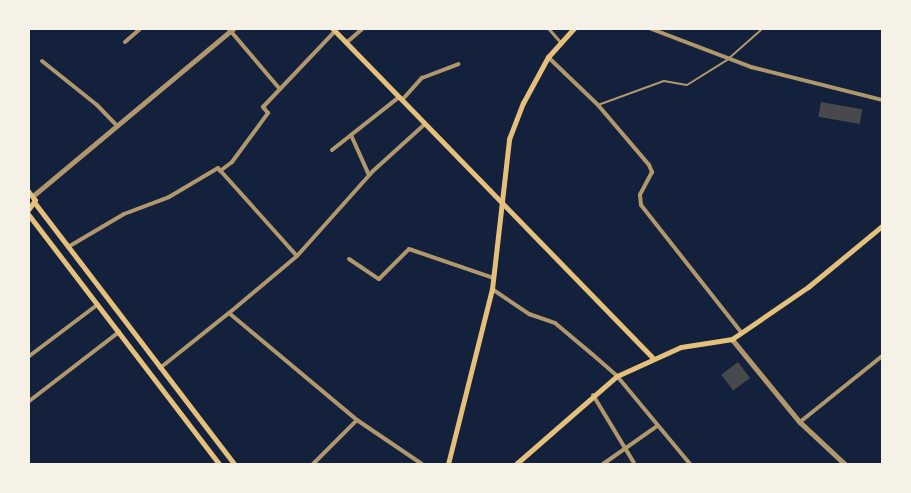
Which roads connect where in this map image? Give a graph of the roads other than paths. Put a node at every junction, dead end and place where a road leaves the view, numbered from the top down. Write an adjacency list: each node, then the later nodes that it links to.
1 (141, 28): 9 (street)
2 (363, 28): 10 (street)
3 (548, 28): 11 (street)
4 (574, 28): 11 (main road)
5 (649, 28): 13 (street)
6 (763, 28): 13 (lane)
7 (231, 29): 16 (street); 21 (street)
8 (333, 30): 10 (main road); 16 (street)
9 (125, 42)
10 (346, 43): 17 (main road)
11 (561, 43): 12 (main road)
12 (548, 57): 19 (street); 28 (main road)
13 (727, 60): 18 (street); 19 (lane)
14 (42, 61): 21 (street)
15 (458, 64): 17 (street)
16 (280, 89): 24 (street)
17 (400, 99): 20 (main road); 22 (street)
18 (882, 100)
19 (598, 105): 39 (street)
20 (425, 124): 25 (street); 28 (main road)
21 (117, 126): 26 (street)
22 (351, 135): 23 (street); 25 (street)
23 (332, 150)
24 (220, 171): 31 (street); 32 (street)
25 (369, 175): 32 (street)
26 (31, 193): 27 (main road)
27 (34, 202): 29 (main road); 31 (main road)
28 (504, 206): 34 (main road); 43 (main road)
29 (28, 212): 36 (main road)
30 (882, 226): 39 (main road)
31 (68, 247): 44 (main road)
32 (297, 256): 37 (street)
33 (349, 259): 34 (street)
34 (494, 278): 35 (main road)
35 (492, 289): 45 (street); 57 (main road)
36 (97, 304): 38 (main road); 42 (street)
37 (229, 313): 44 (street); 48 (street)
38 (119, 332): 47 (street); 53 (main road)
39 (741, 332): 40 (main road)
40 (732, 339): 43 (main road); 49 (street)
41 (882, 356): 49 (street)
42 (28, 357)
43 (652, 357): 45 (main road)
44 (159, 368): 54 (main road)
45 (617, 376): 46 (main road); 50 (street)
46 (593, 394): 51 (street); 58 (main road)
47 (28, 402)
48 (357, 420): 55 (street); 56 (street)
49 (800, 422): 61 (street)
50 (657, 426): 51 (street); 60 (street)
51 (626, 446): 52 (street); 59 (street)
52 (634, 463)
53 (219, 465)
54 (234, 465)
55 (313, 465)
56 (422, 465)
57 (448, 465)
58 (516, 465)
59 (603, 465)
60 (690, 465)
61 (845, 465)

